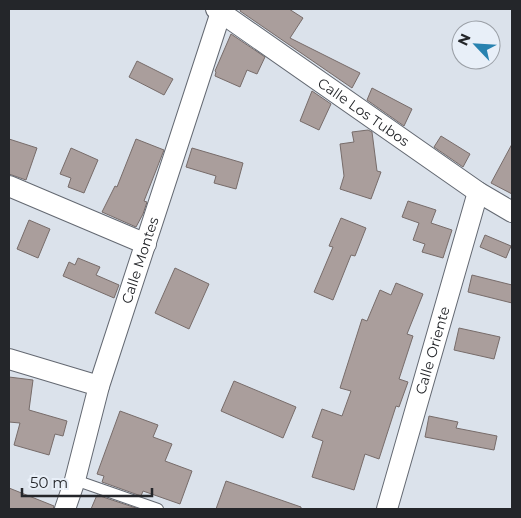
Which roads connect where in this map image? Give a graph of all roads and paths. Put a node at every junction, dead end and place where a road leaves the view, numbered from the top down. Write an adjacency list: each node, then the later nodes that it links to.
1 (218, 11): 3 (street, Calle Los Tubos); 5 (street, Calle Montes)
2 (9, 186): 5 (street)
3 (478, 192): 4 (street, Calle Los Tubos); 11 (street, Calle Oriente)
4 (512, 212)
5 (146, 244): 7 (street, Calle Montes)
6 (9, 359): 7 (street)
7 (100, 386): 8 (street, Calle Montes)
8 (75, 480): 9 (street, Calle Montes); 10 (lane)
9 (65, 509)
10 (158, 509)
11 (388, 509)

